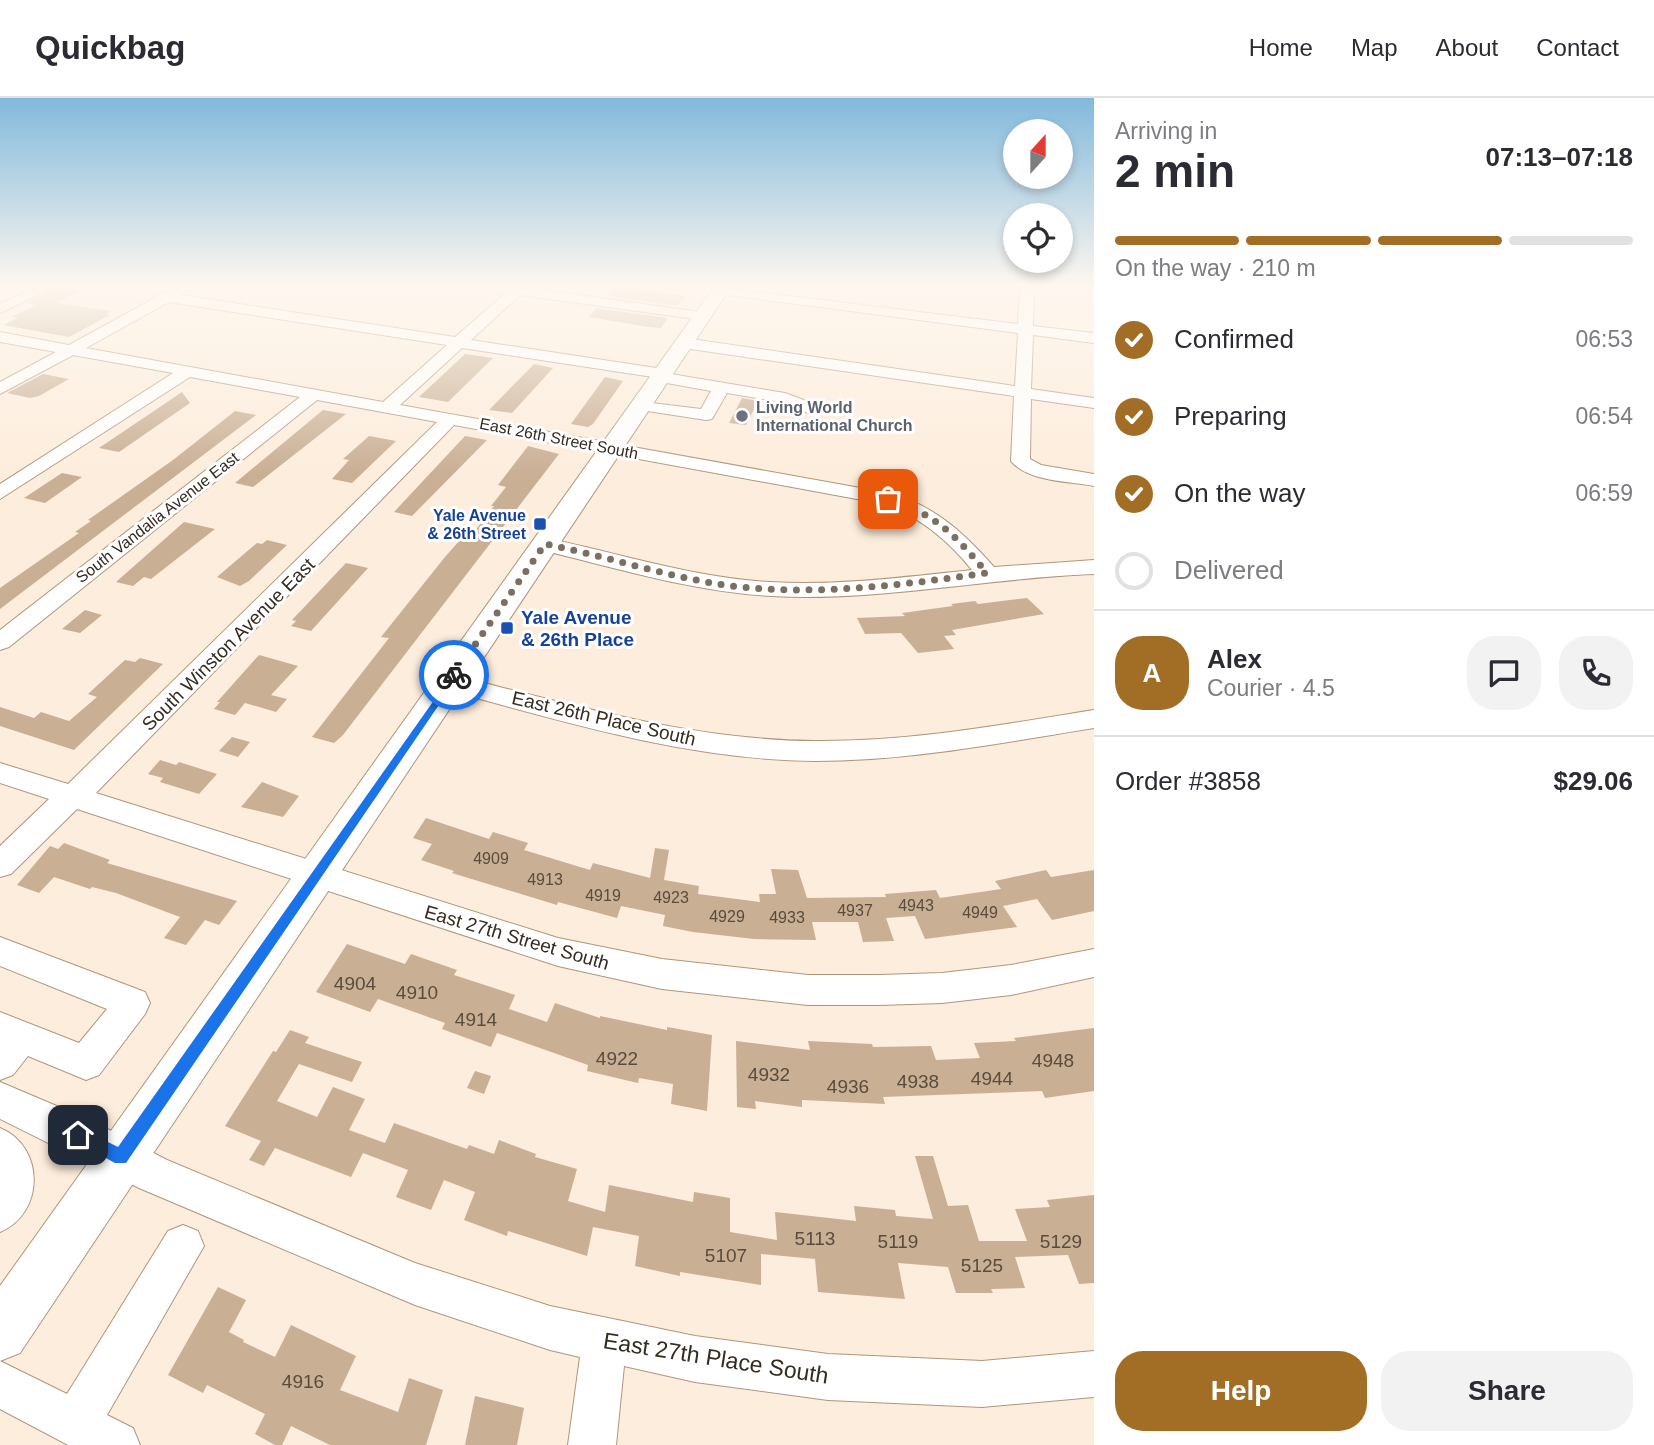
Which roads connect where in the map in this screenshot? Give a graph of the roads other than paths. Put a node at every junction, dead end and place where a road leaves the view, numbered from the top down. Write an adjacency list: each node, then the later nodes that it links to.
1 (70, 350): 11 (street)
2 (77, 350): 8 (street, East 26th Street South)
3 (450, 350): 16 (street)
4 (507, 350): 9 (street)
5 (679, 350): 9 (main road)
6 (731, 350): 12 (street)
7 (1024, 350): 12 (street)
8 (188, 370): 13 (street, East 26th Street South); 21 (street)
9 (662, 375): 10 (street); 15 (main road)
10 (722, 387): 15 (street); 17 (street)
11 (0, 389)
12 (1021, 392): 14 (street); 20 (street)
13 (315, 393): 16 (street, East 26th Street South); 25 (street, South Vandalia Avenue East)
14 (1094, 403)
15 (641, 405): 19 (main road)
16 (388, 406): 18 (street, East 26th Street South)
17 (808, 408)
18 (452, 417): 19 (street, East 26th Street South); 29 (street, South Winston Avenue East)
19 (612, 448): 22 (main road); 24 (street, East 26th Street South)
20 (1094, 480)
21 (0, 493)
22 (545, 544): 24 (street); 26 (main road)
23 (1094, 567): 24 (street)
24 (987, 573)
25 (0, 642)
26 (449, 682): 27 (street, East 26th Place South); 31 (main road)
27 (1094, 719)
28 (0, 773): 29 (street, East 27th Street South)
29 (74, 796): 30 (street, South Winston Avenue East); 31 (street, East 27th Street South)
30 (0, 865)
31 (316, 876): 33 (street, East 27th Street South); 37 (main road)
32 (0, 951): 34 (street)
33 (1094, 963)
34 (7, 1042)
35 (4, 1108): 37 (street, East 27th Place South)
36 (0, 1147): 38 (street)
37 (121, 1157): 40 (main road); 41 (street, East 27th Place South)
38 (0, 1212)
39 (183, 1246): 44 (street)
40 (0, 1333)
41 (604, 1341): 42 (street, East 27th Place South); 46 (street)
42 (1094, 1374)
43 (0, 1384): 44 (street)
44 (75, 1424): 45 (street)
45 (116, 1445)
46 (592, 1445)

